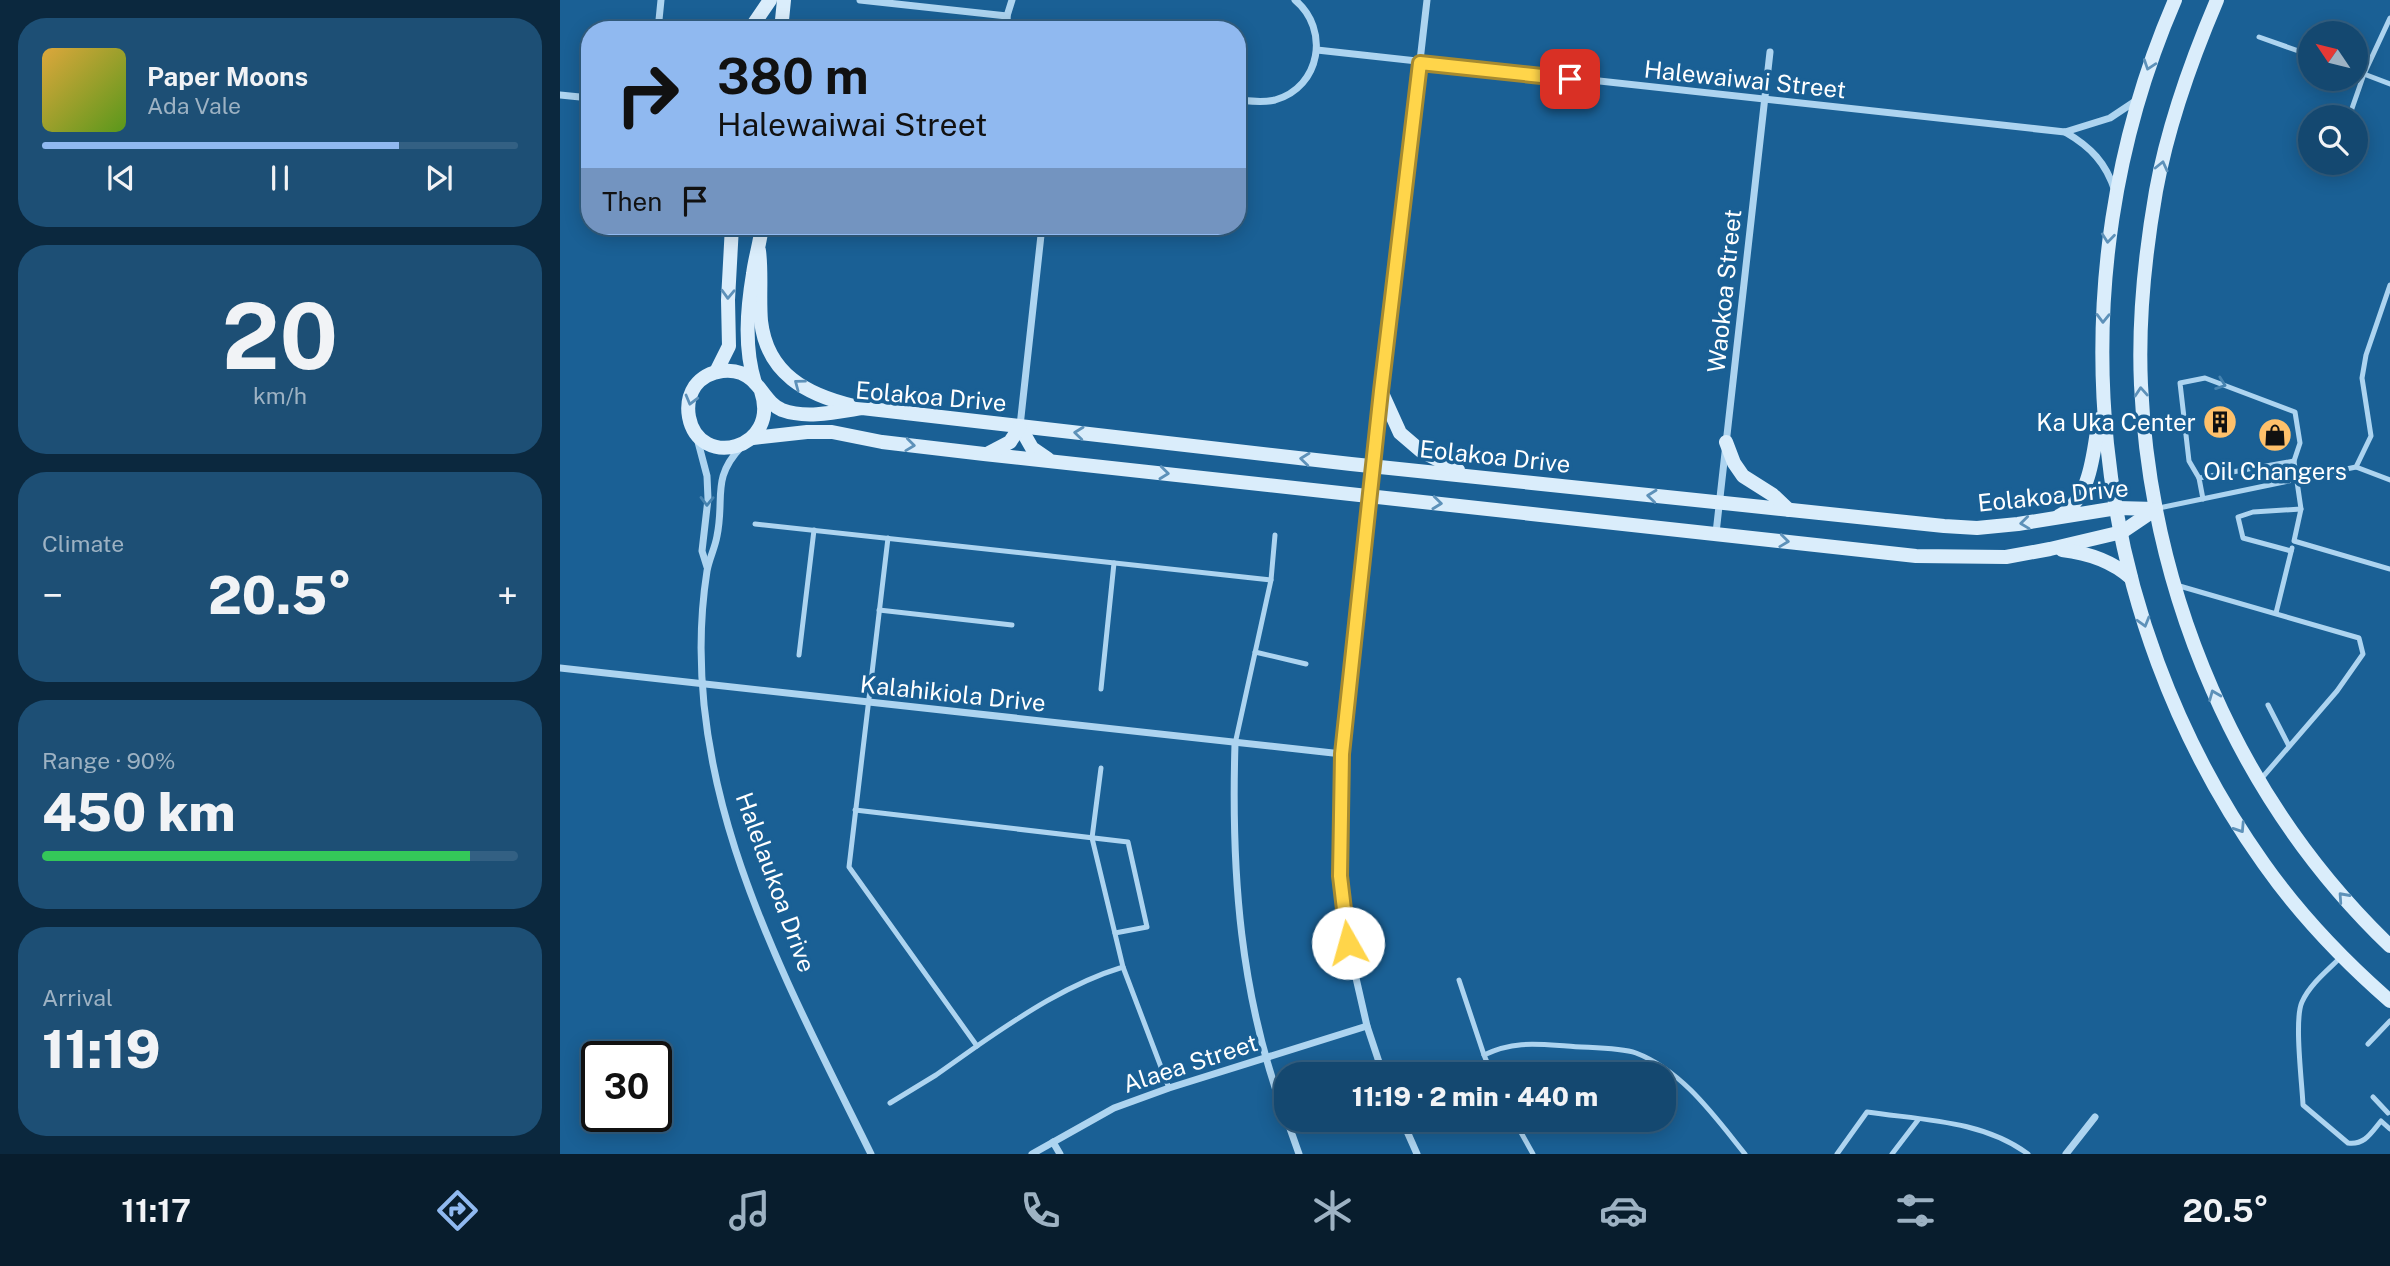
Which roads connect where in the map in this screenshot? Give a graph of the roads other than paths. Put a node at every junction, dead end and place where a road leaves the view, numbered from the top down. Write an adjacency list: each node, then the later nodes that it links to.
1 (661, 0): 13 (street)
2 (754, 0): 14 (street)
3 (770, 0): 15 (street)
4 (783, 0): 16 (street)
5 (860, 0): 11 (street)
6 (1012, 0): 11 (street)
7 (1295, 0): 19 (street)
8 (1427, 0): 22 (street)
9 (2175, 0): 30 (street, one-way to 30)
10 (2217, 0): 60 (street, one-way to 10)
11 (1007, 16): 17 (street)
12 (2390, 18): 23 (lane)
13 (660, 21)
14 (752, 21)
15 (756, 21)
16 (782, 21)
17 (1007, 21)
18 (2259, 37): 20 (lane)
19 (1317, 50): 22 (street, Halewaiwai Street); 28 (street)
20 (2298, 51)
21 (1770, 52): 29 (street, Waokoa Street)
22 (1420, 63): 29 (street, Halewaiwai Street); 40 (street)
23 (2368, 65)
24 (2368, 75): 25 (lane)
25 (2390, 83)
26 (560, 95): 27 (street)
27 (581, 97)
28 (1246, 100)
29 (1765, 100): 31 (street, Halewaiwai Street); 46 (street, Waokoa Street)
30 (2137, 100): 31 (street, Halewaiwai Street); 32 (street)
31 (2065, 132): 32 (street, Halewaiwai Street)
32 (2115, 191): 41 (street, one-way to 41)
33 (731, 235): 38 (street, one-way to 38)
34 (761, 235): 36 (street)
35 (1041, 235): 43 (street)
36 (759, 251): 39 (street); 42 (street, one-way to 36)
37 (2390, 285): 51 (lane)
38 (716, 372): 39 (street); 44 (street, one-way to 44)
39 (758, 387): 42 (street, Eolakoa Drive); 45 (street)
40 (1381, 391): 50 (street); 52 (street)
41 (2103, 400): 59 (street); 63 (street)
42 (862, 408): 43 (street, Eolakoa Drive)
43 (1020, 426): 47 (street); 48 (street); 50 (street, Eolakoa Drive, one-way to 43)
44 (696, 434): 45 (street); 74 (street, Halelaukoa Drive, one-way to 74)
45 (747, 441): 47 (street, Eolakoa Drive, one-way to 47); 74 (street, Halelaukoa Drive)
46 (1726, 442): 58 (street, Waokoa Street); 62 (street)
47 (984, 454): 48 (street, Eolakoa Drive)
48 (1053, 461): 56 (street, Eolakoa Drive, one-way to 56)
49 (2294, 461): 53 (lane); 53 (lane, one-way to 49); 54 (lane)
50 (1373, 466): 52 (street, Eolakoa Drive); 56 (street)
51 (2356, 467): 54 (lane); 55 (lane)
52 (1469, 475): 58 (street, Eolakoa Drive, one-way to 52)
53 (2199, 478): 57 (lane)
54 (2297, 479): 57 (lane); 61 (lane)
55 (2390, 480)
56 (1369, 496): 67 (street, Eolakoa Drive, one-way to 67); 92 (street)
57 (2203, 499): 60 (lane)
58 (1719, 503): 62 (street, Eolakoa Drive); 67 (street, Waokoa Street)
59 (2117, 508): 60 (street, Eolakoa Drive); 63 (street, Eolakoa Drive); 66 (street)
60 (2155, 509): 66 (street, Eolakoa Drive); 78 (street)
61 (2301, 509): 70 (lane); 72 (lane)
62 (1789, 510): 63 (street, Eolakoa Drive, one-way to 62)
63 (2053, 519)
64 (755, 524): 65 (lane)
65 (814, 530): 69 (lane); 83 (lane)
66 (2122, 532): 71 (street, Eolakoa Drive); 76 (street)
67 (1716, 533): 71 (street, Eolakoa Drive, one-way to 71)
68 (1275, 535): 77 (lane)
69 (888, 538): 73 (lane); 79 (lane)
70 (2294, 541): 72 (lane); 75 (lane)
71 (2050, 549): 76 (street)
72 (2291, 551): 80 (lane)
73 (1114, 563): 77 (lane); 87 (lane)
74 (708, 568): 86 (street, Halelaukoa Drive)
75 (2390, 569)
76 (2131, 578): 99 (street, one-way to 99)
77 (1271, 580): 82 (lane)
78 (2175, 585): 80 (lane); 94 (street, one-way to 78)
79 (879, 610): 81 (lane); 88 (lane)
80 (2276, 613): 91 (lane)
81 (1012, 625)
82 (1255, 652): 84 (lane); 90 (lane)
83 (799, 655)
84 (1306, 664)
85 (560, 668): 86 (street, Kalahikiola Drive)
86 (704, 684): 88 (street, Kalahikiola Drive); 124 (street, Halelaukoa Drive)
87 (1101, 689)
88 (867, 703): 90 (street, Kalahikiola Drive); 95 (lane)
89 (2268, 705): 91 (lane)
90 (1235, 744): 92 (street, Kalahikiola Drive); 108 (street)
91 (2289, 746): 94 (lane)
92 (1342, 754): 104 (street)
93 (1101, 768): 96 (lane)
94 (2259, 782): 98 (street, one-way to 94)
95 (855, 810): 96 (lane); 106 (lane)
96 (1092, 838): 97 (lane); 97 (lane)
97 (1115, 933): 100 (lane)
98 (2390, 946)
99 (2341, 957): 102 (street); 118 (lane)
100 (1123, 967): 106 (lane); 112 (lane)
101 (1458, 980): 107 (lane)
102 (2390, 1001)
103 (2390, 1021): 105 (lane)
104 (1367, 1026): 108 (street, Alaea Street); 109 (street)
105 (2368, 1044)
106 (977, 1046): 114 (lane)
107 (1484, 1055): 110 (lane); 130 (lane)
108 (1265, 1059): 111 (street); 112 (street, Alaea Street)
109 (1379, 1062)
110 (1487, 1062)
111 (1274, 1084)
112 (1169, 1088): 122 (street, Alaea Street)
113 (2373, 1097): 115 (lane)
114 (890, 1102)
115 (2388, 1113)
116 (2095, 1117): 135 (street)
117 (1918, 1120): 123 (lane); 131 (lane); 132 (lane)
118 (2390, 1129)
119 (1291, 1132): 127 (street)
120 (1407, 1132): 128 (street)
121 (1521, 1132): 129 (lane)
122 (1053, 1142): 125 (street, Alaea Street); 126 (street)
123 (2018, 1147): 133 (lane); 134 (lane)
124 (871, 1154)
125 (1032, 1154)
126 (1060, 1154)
127 (1299, 1154)
128 (1417, 1154)
129 (1533, 1154)
130 (1745, 1154)
131 (1837, 1154)
132 (1892, 1154)
133 (2013, 1154)
134 (2028, 1154)
135 (2066, 1154)

